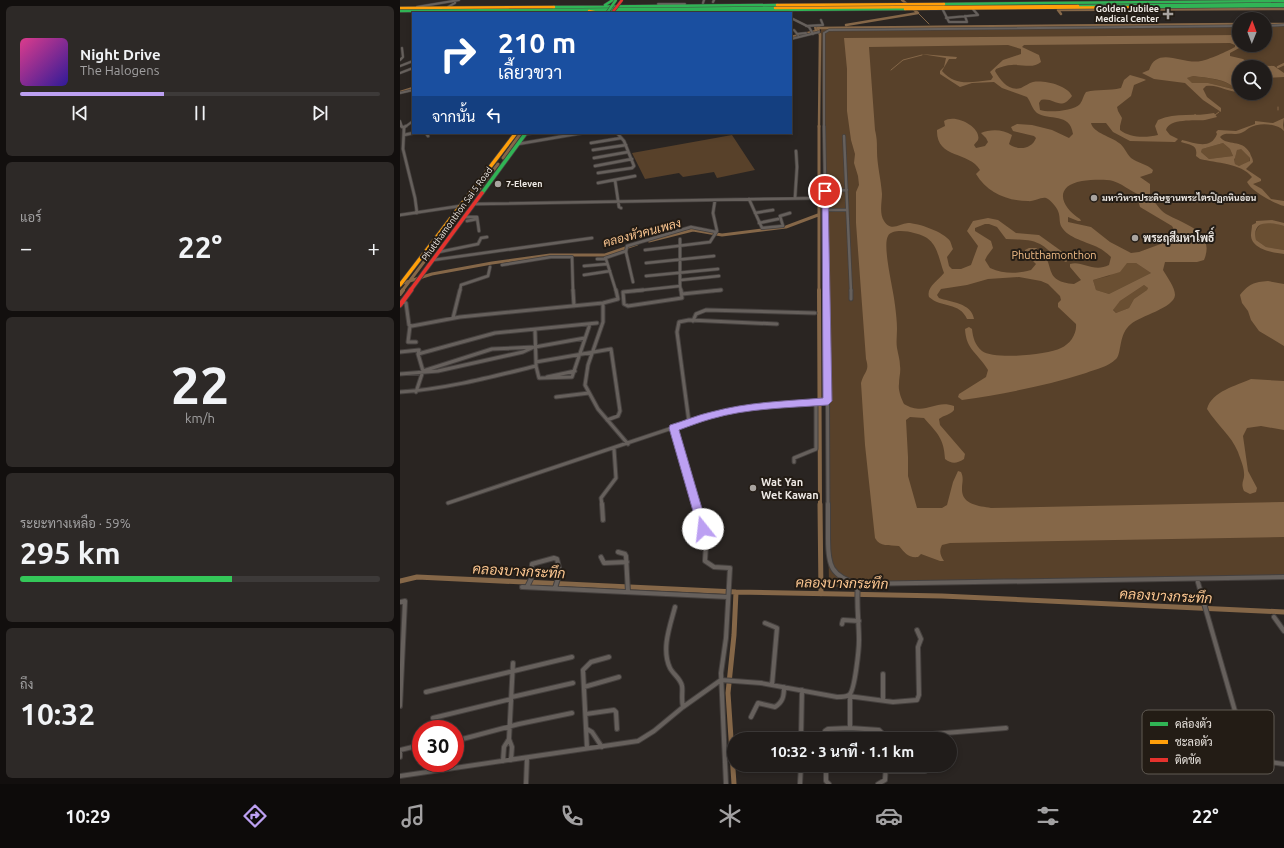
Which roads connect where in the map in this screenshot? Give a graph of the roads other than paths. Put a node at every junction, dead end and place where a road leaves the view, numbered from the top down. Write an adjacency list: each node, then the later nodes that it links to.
1 (432, 0): 16 (street)
2 (438, 0): 28 (street)
3 (459, 0): 10 (street)
4 (613, 0): 21 (main road)
5 (616, 0): 40 (main road, bridge)
6 (622, 0): 41 (main road, bridge)
7 (626, 0): 31 (main road)
8 (682, 0): 18 (street)
9 (685, 0): 18 (street)
10 (455, 1): 25 (street); 28 (street)
11 (921, 2): 19 (main road); 22 (main road)
12 (995, 2): 14 (main road); 19 (main road)
13 (1155, 3): 14 (main road); 15 (main road); 22 (main road)
14 (1208, 3): 15 (main road); 22 (main road); 23 (main road)
15 (1284, 3): 23 (main road)
16 (433, 4): 24 (street); 28 (street)
17 (658, 4): 18 (street)
18 (682, 4): 20 (main road); 31 (main road)
19 (940, 4): 22 (main road); 29 (main road); 49 (street)
20 (733, 5): 22 (main road); 27 (main road)
21 (598, 6): 26 (main road); 31 (main road)
22 (909, 6): 27 (main road); 35 (main road)
23 (1250, 6): 29 (main road)
24 (416, 7): 25 (main road); 30 (main road)
25 (448, 7): 26 (main road)
26 (486, 7): 28 (main road)
27 (771, 7): 28 (main road); 32 (main road)
28 (441, 8): 30 (main road); 36 (main road)
29 (972, 8): 47 (street)
30 (400, 10): 36 (main road)
31 (635, 10): 33 (main road); 42 (main road); 43 (street); 45 (main road)
32 (721, 10): 34 (main road); 45 (main road)
33 (589, 11): 38 (main road); 39 (main road)
34 (743, 11): 35 (main road)
35 (786, 11)
36 (476, 12): 37 (main road)
37 (512, 12): 38 (main road)
38 (525, 12)
39 (594, 12)
40 (607, 12)
41 (613, 12)
42 (624, 12)
43 (644, 12): 44 (street)
44 (656, 12): 45 (street)
45 (669, 12): 46 (street)
46 (676, 12)
47 (965, 16): 48 (street); 52 (street)
48 (958, 17): 49 (street); 52 (street)
49 (946, 18): 52 (street)
50 (792, 19): 54 (street)
51 (821, 20): 54 (street)
52 (960, 22)
53 (1284, 25): 56 (street)
54 (806, 26): 60 (street)
55 (1232, 26): 100 (street)
56 (1272, 26)
57 (794, 30): 62 (street)
58 (804, 30): 61 (street)
59 (819, 32): 60 (street)
60 (813, 33): 61 (street)
61 (807, 34): 62 (street)
62 (798, 36): 63 (street)
63 (792, 39)
64 (402, 48): 65 (street)
65 (400, 60)
66 (412, 61): 67 (street)
67 (400, 66)
68 (412, 68): 69 (street)
69 (400, 73)
70 (412, 90): 71 (street)
71 (400, 93)
72 (400, 120): 74 (street)
73 (412, 122): 74 (street)
74 (404, 127): 79 (street)
75 (412, 133): 79 (street)
76 (515, 134): 92 (main road, Phutthamonthon Sai 5 Road)
77 (525, 134): 85 (main road, Phutthamonthon Sai 5 Road)
78 (576, 134): 85 (street)
79 (404, 135): 82 (street); 83 (street)
80 (619, 135): 84 (street); 86 (street)
81 (844, 136): 99 (street)
82 (400, 137)
83 (402, 142): 113 (street)
84 (591, 143)
85 (518, 144): 93 (main road, Phutthamonthon Sai 5 Road)
86 (626, 145): 87 (street); 89 (street)
87 (593, 150)
88 (796, 151): 101 (street)
89 (628, 152): 90 (street); 91 (street)
90 (594, 158)
91 (632, 159): 94 (street); 95 (street)
92 (494, 161): 93 (main road); 107 (main road, Phutthamonthon Sai 5 Road)
93 (506, 161): 106 (main road, Phutthamonthon Sai 5 Road)
94 (595, 166)
95 (598, 173)
96 (635, 176): 97 (street)
97 (615, 180): 98 (street); 105 (street)
98 (598, 182)
99 (847, 190): 100 (street); 111 (street)
100 (825, 191): 102 (street)
101 (795, 198): 102 (street); 103 (street)
102 (825, 198): 110 (street)
103 (749, 199): 104 (street); 114 (street)
104 (715, 200): 105 (street); 123 (street)
105 (619, 202): 106 (street); 108 (street)
106 (474, 204): 118 (main road, Phutthamonthon Sai 5 Road)
107 (460, 206): 113 (street); 149 (main road, Phutthamonthon Sai 5 Road)
108 (621, 208)
109 (773, 210): 114 (street)
110 (825, 210): 111 (street); 181 (street)
111 (848, 210): 153 (street)
112 (478, 212): 117 (street)
113 (417, 213): 116 (street)
114 (755, 213): 121 (street)
115 (790, 213): 121 (street)
116 (400, 215)
117 (476, 216): 118 (street); 119 (street)
118 (466, 219): 119 (street); 130 (main road, Phutthamonthon Sai 5 Road)
119 (477, 219): 122 (street)
120 (778, 219): 121 (street)
121 (759, 223)
122 (479, 231)
123 (716, 233): 127 (street); 129 (street)
124 (487, 237): 130 (street)
125 (592, 238): 135 (street)
126 (680, 239): 127 (street)
127 (679, 246): 128 (street); 134 (street)
128 (645, 250)
129 (626, 251): 132 (street); 148 (street)
130 (439, 252): 135 (main road, Phutthamonthon Sai 5 Road)
131 (714, 256): 134 (street)
132 (605, 258): 133 (street); 137 (street)
133 (597, 259)
134 (680, 259): 136 (street); 143 (street)
135 (433, 260): 155 (main road, Phutthamonthon Sai 5 Road)
136 (646, 263)
137 (607, 264): 139 (street); 142 (street)
138 (502, 265): 156 (street)
139 (584, 266)
140 (490, 267): 158 (street)
141 (718, 269): 143 (street)
142 (610, 271): 144 (street); 154 (street)
143 (681, 272): 145 (street); 147 (street)
144 (584, 276)
145 (646, 276)
146 (719, 276): 147 (street)
147 (681, 280): 150 (street)
148 (633, 282)
149 (401, 283)
150 (680, 286): 152 (street); 152 (street)
151 (721, 290): 152 (street)
152 (682, 294)
153 (851, 300)
154 (603, 302): 156 (street); 169 (street)
155 (401, 303): 163 (street)
156 (574, 306): 158 (street)
157 (815, 313): 159 (street)
158 (453, 318): 163 (street)
159 (693, 321): 162 (street); 184 (street)
160 (597, 323): 161 (street)
161 (590, 324): 164 (street); 165 (street)
162 (777, 324)
163 (410, 326): 166 (street)
164 (535, 330): 167 (street); 170 (street)
165 (585, 338): 167 (street); 171 (street)
166 (416, 342)
167 (535, 347): 172 (street); 173 (street); 173 (street)
168 (400, 352): 170 (street)
169 (592, 352): 171 (street); 179 (street); 183 (street)
170 (418, 354): 173 (street)
171 (580, 354): 172 (street); 174 (street)
172 (536, 364): 176 (street); 178 (street)
173 (422, 371): 175 (street); 178 (street)
174 (575, 371): 176 (street); 176 (street)
175 (400, 374)
176 (545, 378)
177 (400, 392): 178 (street)
178 (416, 392)
179 (588, 393): 180 (street); 183 (street)
180 (556, 397)
181 (827, 401): 182 (street); 196 (street)
182 (818, 402): 184 (street); 188 (street)
183 (607, 420): 186 (street)
184 (689, 422): 185 (street)
185 (674, 428): 186 (street); 201 (street)
186 (628, 444): 187 (street)
187 (614, 449): 189 (street); 190 (street)
188 (794, 462)
189 (448, 503)
190 (603, 520)
191 (618, 552): 193 (street)
192 (601, 557): 193 (street)
193 (626, 562): 200 (street)
194 (1284, 577): 195 (street)
195 (1197, 579): 196 (street); 231 (street)
196 (858, 584): 207 (street)
197 (528, 586): 198 (street); 199 (street); 199 (street)
198 (522, 587)
199 (555, 588): 200 (street)
200 (628, 590): 201 (street)
201 (728, 596): 219 (street)
202 (400, 602): 203 (street)
203 (405, 607): 205 (street); 212 (street)
204 (675, 607): 230 (street)
205 (400, 609)
206 (1274, 617): 211 (street)
207 (859, 622): 209 (street); 226 (street)
208 (766, 623): 221 (street)
209 (842, 624)
210 (917, 630): 228 (street)
211 (1284, 631)
212 (402, 654): 229 (street)
213 (572, 657): 216 (street)
214 (609, 657): 222 (street)
215 (513, 663): 216 (street)
216 (512, 671): 225 (street); 227 (street)
217 (883, 674): 228 (street)
218 (619, 677): 222 (street)
219 (721, 680): 221 (street); 230 (street); 262 (street)
220 (573, 683): 227 (street)
221 (772, 685): 223 (street)
222 (584, 687): 233 (street)
223 (784, 687): 224 (street); 234 (street)
224 (802, 690): 226 (street); 241 (street)
225 (426, 692)
226 (849, 697): 228 (street); 237 (street)
227 (512, 698): 235 (street); 236 (street)
228 (883, 700)
229 (400, 706)
230 (683, 707): 248 (street)
231 (1235, 710)
232 (572, 713): 236 (street)
233 (586, 714): 239 (street); 240 (street)
234 (751, 717)
235 (433, 718)
236 (510, 727): 245 (street); 246 (street)
237 (850, 728): 242 (street); 243 (street)
238 (1006, 728): 244 (street)
239 (587, 729): 248 (street); 249 (street)
240 (617, 729)
241 (801, 732)
242 (825, 732)
243 (881, 732)
244 (957, 732)
245 (464, 739)
246 (509, 739): 253 (street); 254 (street)
247 (412, 747): 250 (street)
248 (602, 747): 249 (street)
249 (587, 748): 252 (street)
250 (400, 750): 251 (street)
251 (400, 757)
252 (528, 758): 253 (street); 261 (street)
253 (511, 760): 254 (street)
254 (503, 761): 260 (street)
255 (1274, 763): 256 (street)
256 (1284, 764)
257 (801, 772): 263 (street)
258 (826, 772): 264 (street)
259 (886, 772): 265 (street)
260 (400, 776)
261 (526, 784)
262 (726, 784)
263 (800, 784)
264 (829, 784)
265 (878, 784)

